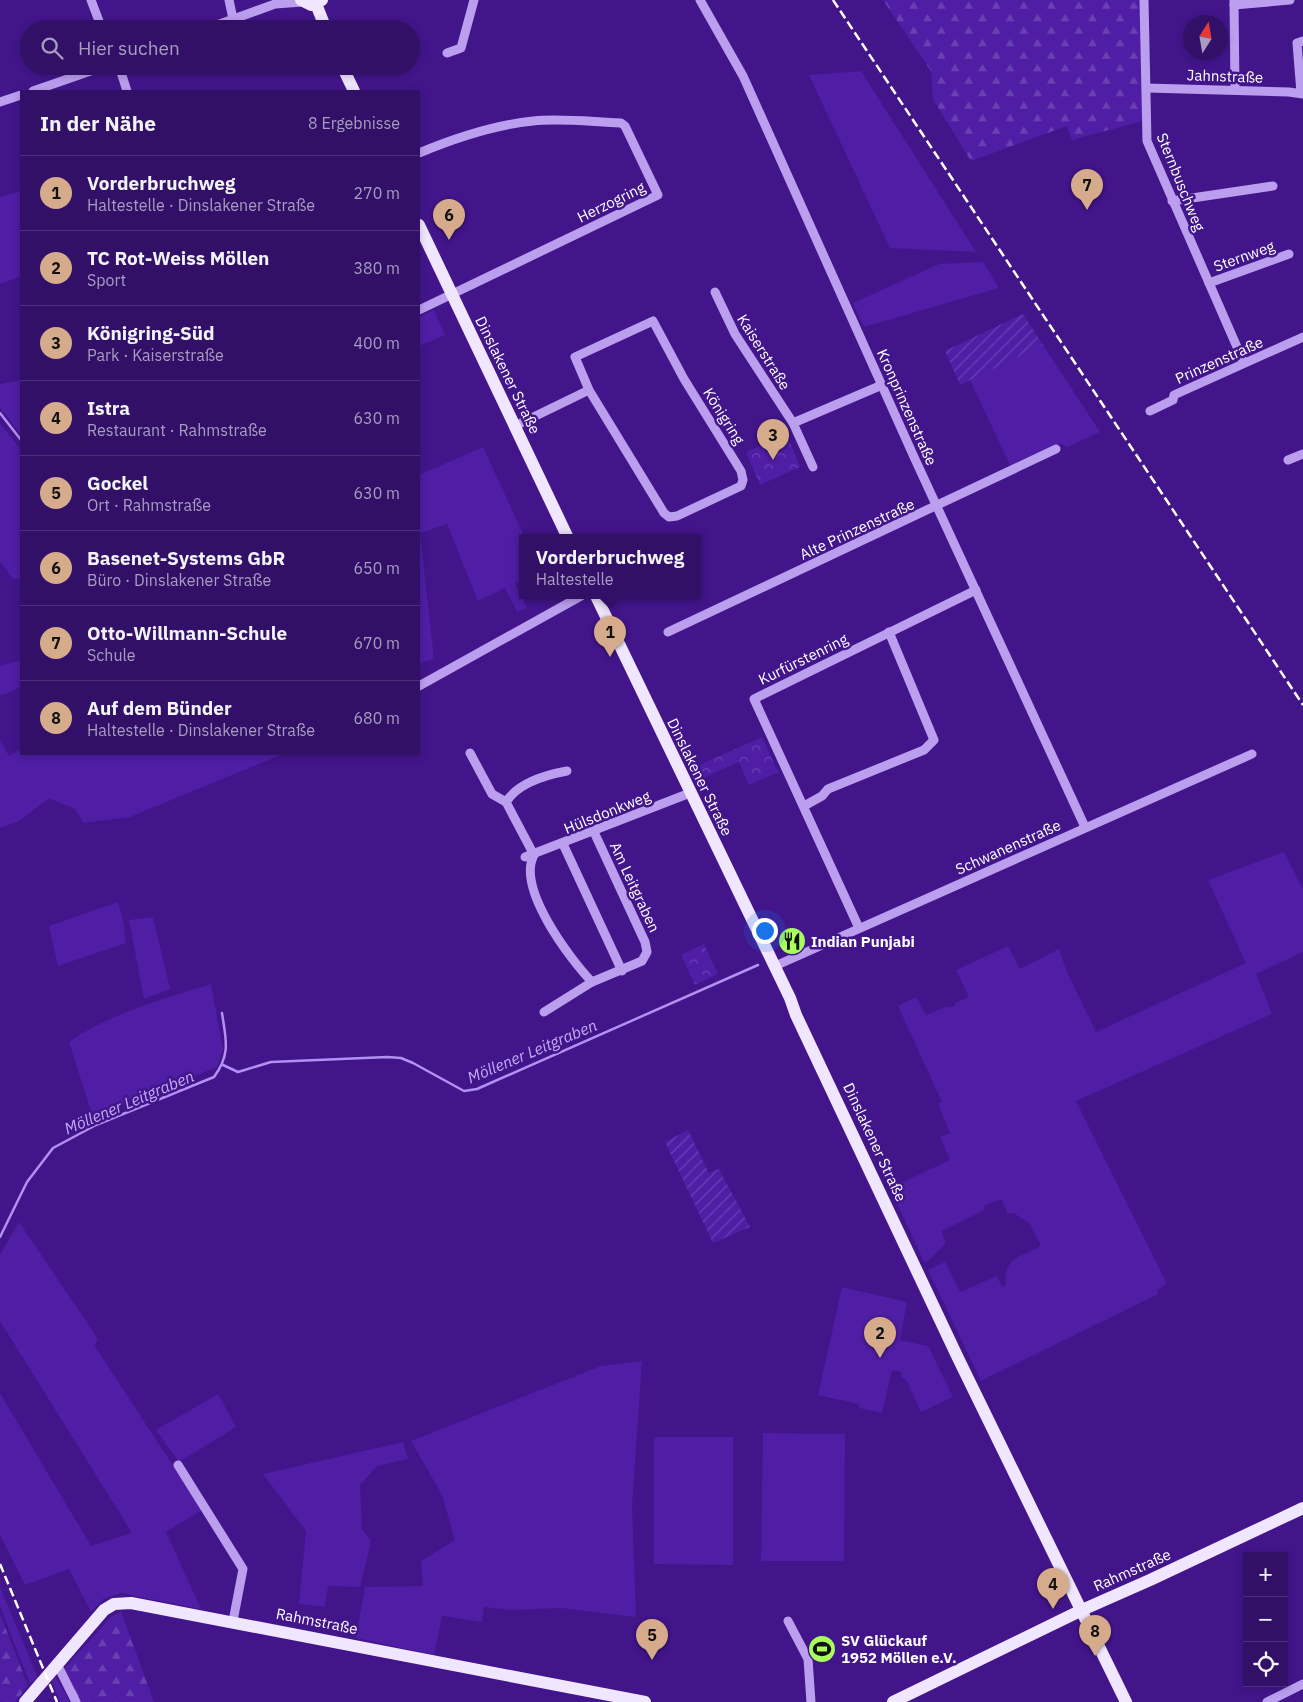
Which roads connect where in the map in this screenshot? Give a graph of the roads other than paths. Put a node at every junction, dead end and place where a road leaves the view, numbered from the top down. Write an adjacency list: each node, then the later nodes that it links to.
1 (91, 0): 12 (street)
2 (229, 0): 11 (street)
3 (474, 0): 15 (street)
4 (700, 0): 38 (street, Kronprinzenstraße)
5 (1144, 0): 19 (street, Sternbuschweg)
6 (1290, 0): 10 (street)
7 (302, 1): 8 (street); 9 (main road)
8 (278, 2): 11 (street)
9 (319, 2): 13 (main road)
10 (1234, 3): 23 (street)
11 (233, 19)
12 (99, 20)
13 (324, 20)
14 (1303, 41): 24 (street)
15 (447, 53)
16 (79, 75): 20 (street)
17 (122, 75): 21 (street)
18 (346, 75): 22 (main road)
19 (1147, 88): 23 (street, Jahnstraße); 29 (street, Sternbuschweg)
20 (36, 90)
21 (127, 90)
22 (354, 90)
23 (1235, 90): 24 (street, Jahnstraße)
24 (1302, 94)
25 (20, 95): 26 (street)
26 (0, 102)
27 (420, 153): 34 (street, Herzogring)
28 (1273, 186): 29 (street)
29 (1172, 201): 32 (street, Sternbuschweg)
30 (420, 227): 34 (main road, Dinslakener Straße)
31 (1289, 254): 32 (street, Sternweg)
32 (1209, 283): 37 (street, Sternbuschweg)
33 (715, 292): 41 (street, Kaiserstraße)
34 (452, 294): 35 (street); 42 (main road, Dinslakener Straße)
35 (420, 310)
36 (1303, 337): 37 (street, Prinzenstraße)
37 (1244, 363): 40 (street, Prinzenstraße)
38 (882, 385): 41 (street); 47 (street, Kronprinzenstraße)
39 (589, 390): 39 (street, Königring); 42 (street)
40 (1150, 411)
41 (793, 424): 46 (street, Kaiserstraße)
42 (515, 426): 48 (main road, Dinslakener Straße)
43 (1056, 449): 47 (street, Alte Prinzenstraße)
44 (1303, 454): 45 (street)
45 (1288, 460)
46 (813, 467)
47 (937, 507): 49 (street, Kronprinzenstraße); 52 (street, Alte Prinzenstraße)
48 (566, 534)
49 (976, 590): 53 (street, Kurfürstenring); 61 (street, Kronprinzenstraße)
50 (576, 599): 54 (street)
51 (597, 599): 58 (main road, Dinslakener Straße)
52 (668, 632)
53 (889, 632): 60 (street); 60 (street, Kurfürstenring)
54 (420, 685)
55 (470, 753): 59 (street)
56 (1252, 754): 61 (street, Schwanenstraße)
57 (567, 771): 59 (street)
58 (690, 793): 62 (street, Hülsdonkweg); 66 (main road, Dinslakener Straße)
59 (506, 802): 64 (street)
60 (804, 806): 65 (street, Kurfürstenring)
61 (1085, 827): 65 (street, Schwanenstraße)
62 (594, 832): 63 (street, Hülsdonkweg); 67 (street, Am Leitgraben)
63 (563, 844): 64 (street, Hülsdonkweg); 67 (street)
64 (529, 856): 68 (street)
65 (859, 928): 66 (street, Schwanenstraße)
66 (775, 966): 72 (main road, Dinslakener Straße)
67 (622, 971): 68 (street, Am Leitgraben)
68 (592, 982): 69 (street, Am Leitgraben)
69 (544, 1012)
70 (178, 1465): 74 (street)
71 (1303, 1508): 72 (main road, Rahmstraße)
72 (1082, 1610): 81 (main road, Rahmstraße); 82 (main road, Dinslakener Straße)
73 (788, 1621): 80 (street)
74 (233, 1622): 75 (main road, Rahmstraße); 79 (main road, Rahmstraße)
75 (56, 1666): 77 (main road, Rahmstraße); 78 (street)
76 (1303, 1684): 83 (street)
77 (25, 1702)
78 (76, 1702)
79 (645, 1702)
80 (810, 1702)
81 (893, 1702)
82 (1126, 1702)
83 (1267, 1702)

